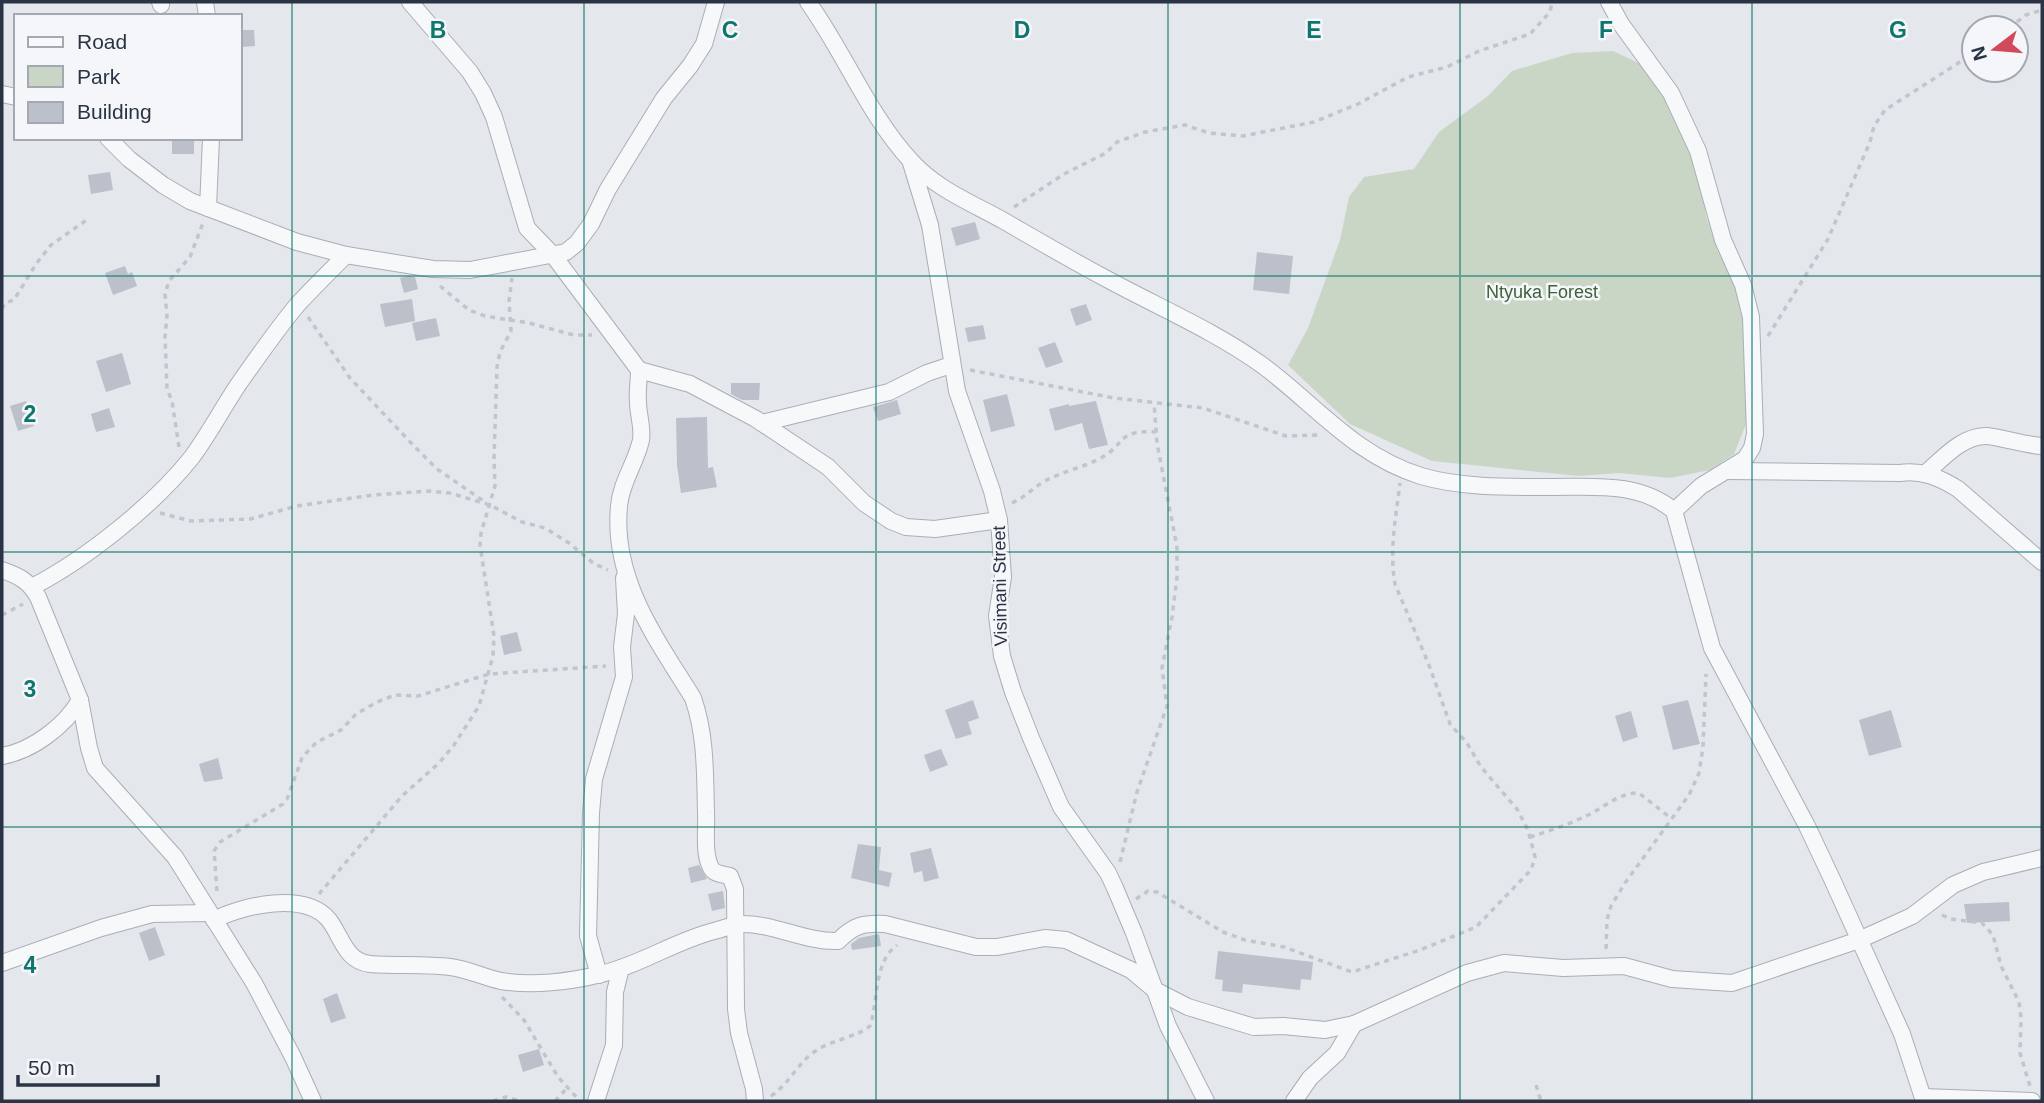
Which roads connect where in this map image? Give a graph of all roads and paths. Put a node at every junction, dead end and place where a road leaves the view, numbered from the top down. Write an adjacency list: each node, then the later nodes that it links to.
1 (410, 2): 14 (street)
2 (716, 2): 14 (street)
3 (808, 2): 9 (street)
4 (1552, 2): 11 (path)
5 (1609, 2): 22 (street)
6 (1960, 62): 22 (path)
7 (109, 140): 10 (street)
8 (211, 140): 10 (street)
9 (911, 161): 11 (street); 21 (street, Visimani Street)
10 (208, 208): 13 (street); 29 (path)
11 (997, 217): 26 (street)
12 (88, 219): 18 (path)
13 (346, 255): 16 (street); 17 (street)
14 (553, 255): 15 (street); 20 (street)
15 (516, 260): 16 (street); 19 (path)
16 (433, 268): 19 (path)
17 (298, 305): 29 (street); 33 (path)
18 (2, 309)
19 (511, 320): 20 (path); 33 (path)
20 (615, 337): 23 (street)
21 (951, 365): 24 (path); 25 (street); 36 (street, Visimani Street)
22 (1754, 366): 31 (street)
23 (639, 370): 25 (street); 39 (street)
24 (1154, 403): 26 (path); 27 (path)
25 (762, 423): 36 (street)
26 (1335, 429): 30 (street)
27 (1156, 432): 36 (path); 50 (path)
28 (2042, 446): 32 (street)
29 (183, 467): 34 (street)
30 (1401, 468): 35 (street); 48 (path)
31 (1724, 471): 32 (street); 35 (street)
32 (1926, 474): 37 (street)
33 (490, 505): 34 (path); 39 (path); 44 (path)
34 (141, 509): 40 (street)
35 (1674, 511): 42 (street)
36 (998, 515): 50 (street, Visimani Street)
37 (2042, 562)
38 (2, 570): 40 (street)
39 (624, 572): 43 (street); 55 (street)
40 (35, 592): 41 (path); 45 (street)
41 (2, 615)
42 (1712, 648): 47 (path); 57 (street)
43 (625, 667): 44 (path); 61 (street)
44 (489, 674): 52 (path); 54 (path)
45 (80, 700): 46 (street); 54 (street)
46 (2, 756)
47 (1672, 819): 48 (path); 59 (path)
48 (1530, 836): 53 (path)
49 (2042, 858): 51 (street)
50 (1115, 888): 53 (street, Visimani Street)
51 (1927, 906): 57 (street); 67 (path)
52 (309, 907): 54 (street); 62 (street)
53 (1125, 911): 63 (street, Visimani Street)
54 (214, 917): 58 (street); 69 (street)
55 (736, 924): 56 (street); 60 (street); 75 (street)
56 (920, 932): 63 (street); 76 (path)
57 (1858, 940): 59 (street); 68 (street)
58 (2, 962)
59 (1605, 966): 64 (street)
60 (621, 968): 61 (street); 74 (street)
61 (599, 975): 62 (street)
62 (487, 978): 66 (path)
63 (1155, 990): 64 (street); 77 (street, Visimani Street)
64 (1354, 1024): 78 (street)
65 (1536, 1085): 79 (path)
66 (568, 1087): 72 (path); 73 (path)
67 (2032, 1097): 68 (street)
68 (1924, 1099)
69 (313, 1101)
70 (493, 1101): 71 (path)
71 (520, 1101)
72 (555, 1101)
73 (580, 1101)
74 (596, 1101)
75 (755, 1101)
76 (764, 1101)
77 (1206, 1101)
78 (1294, 1101)
79 (1541, 1101)

